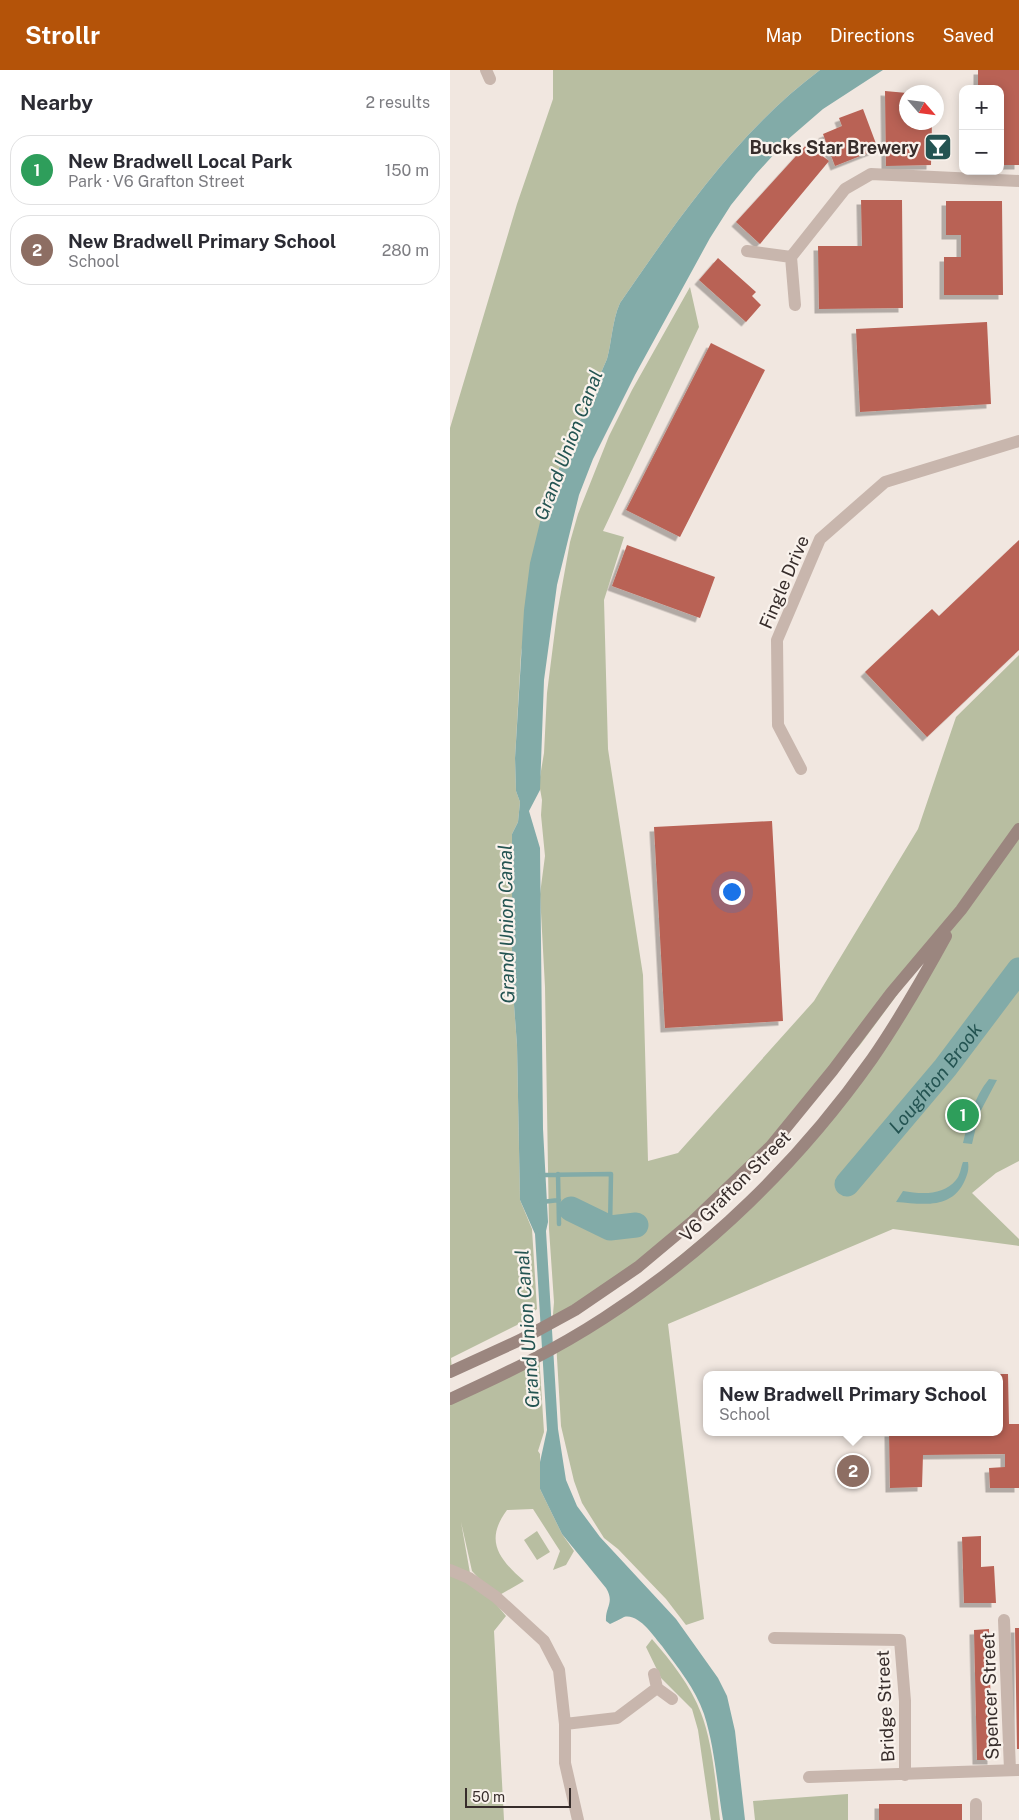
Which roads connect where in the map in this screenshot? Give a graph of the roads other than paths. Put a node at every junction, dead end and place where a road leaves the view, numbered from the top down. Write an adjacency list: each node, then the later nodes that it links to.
1 (1019, 181): 3 (street)
2 (747, 252): 3 (street)
3 (791, 256): 4 (street)
4 (795, 306)
5 (1019, 442): 6 (street, Fingle Drive)
6 (801, 769)
7 (1019, 829): 8 (street, V6 Grafton Street)
8 (961, 910): 9 (street, V6 Grafton Street); 10 (street, V6 Grafton Street)
9 (450, 1372)
10 (450, 1400)
11 (450, 1570): 17 (street)
12 (1004, 1620): 18 (street, Spencer Street)
13 (774, 1638): 19 (street, Bridge Street)
14 (654, 1674): 15 (street)
15 (657, 1688): 16 (street); 17 (street)
16 (672, 1699)
17 (565, 1724): 22 (street)
18 (1015, 1770): 19 (street)
19 (905, 1775): 20 (street)
20 (809, 1777)
21 (976, 1804): 23 (street)
22 (578, 1820)
23 (976, 1820)

